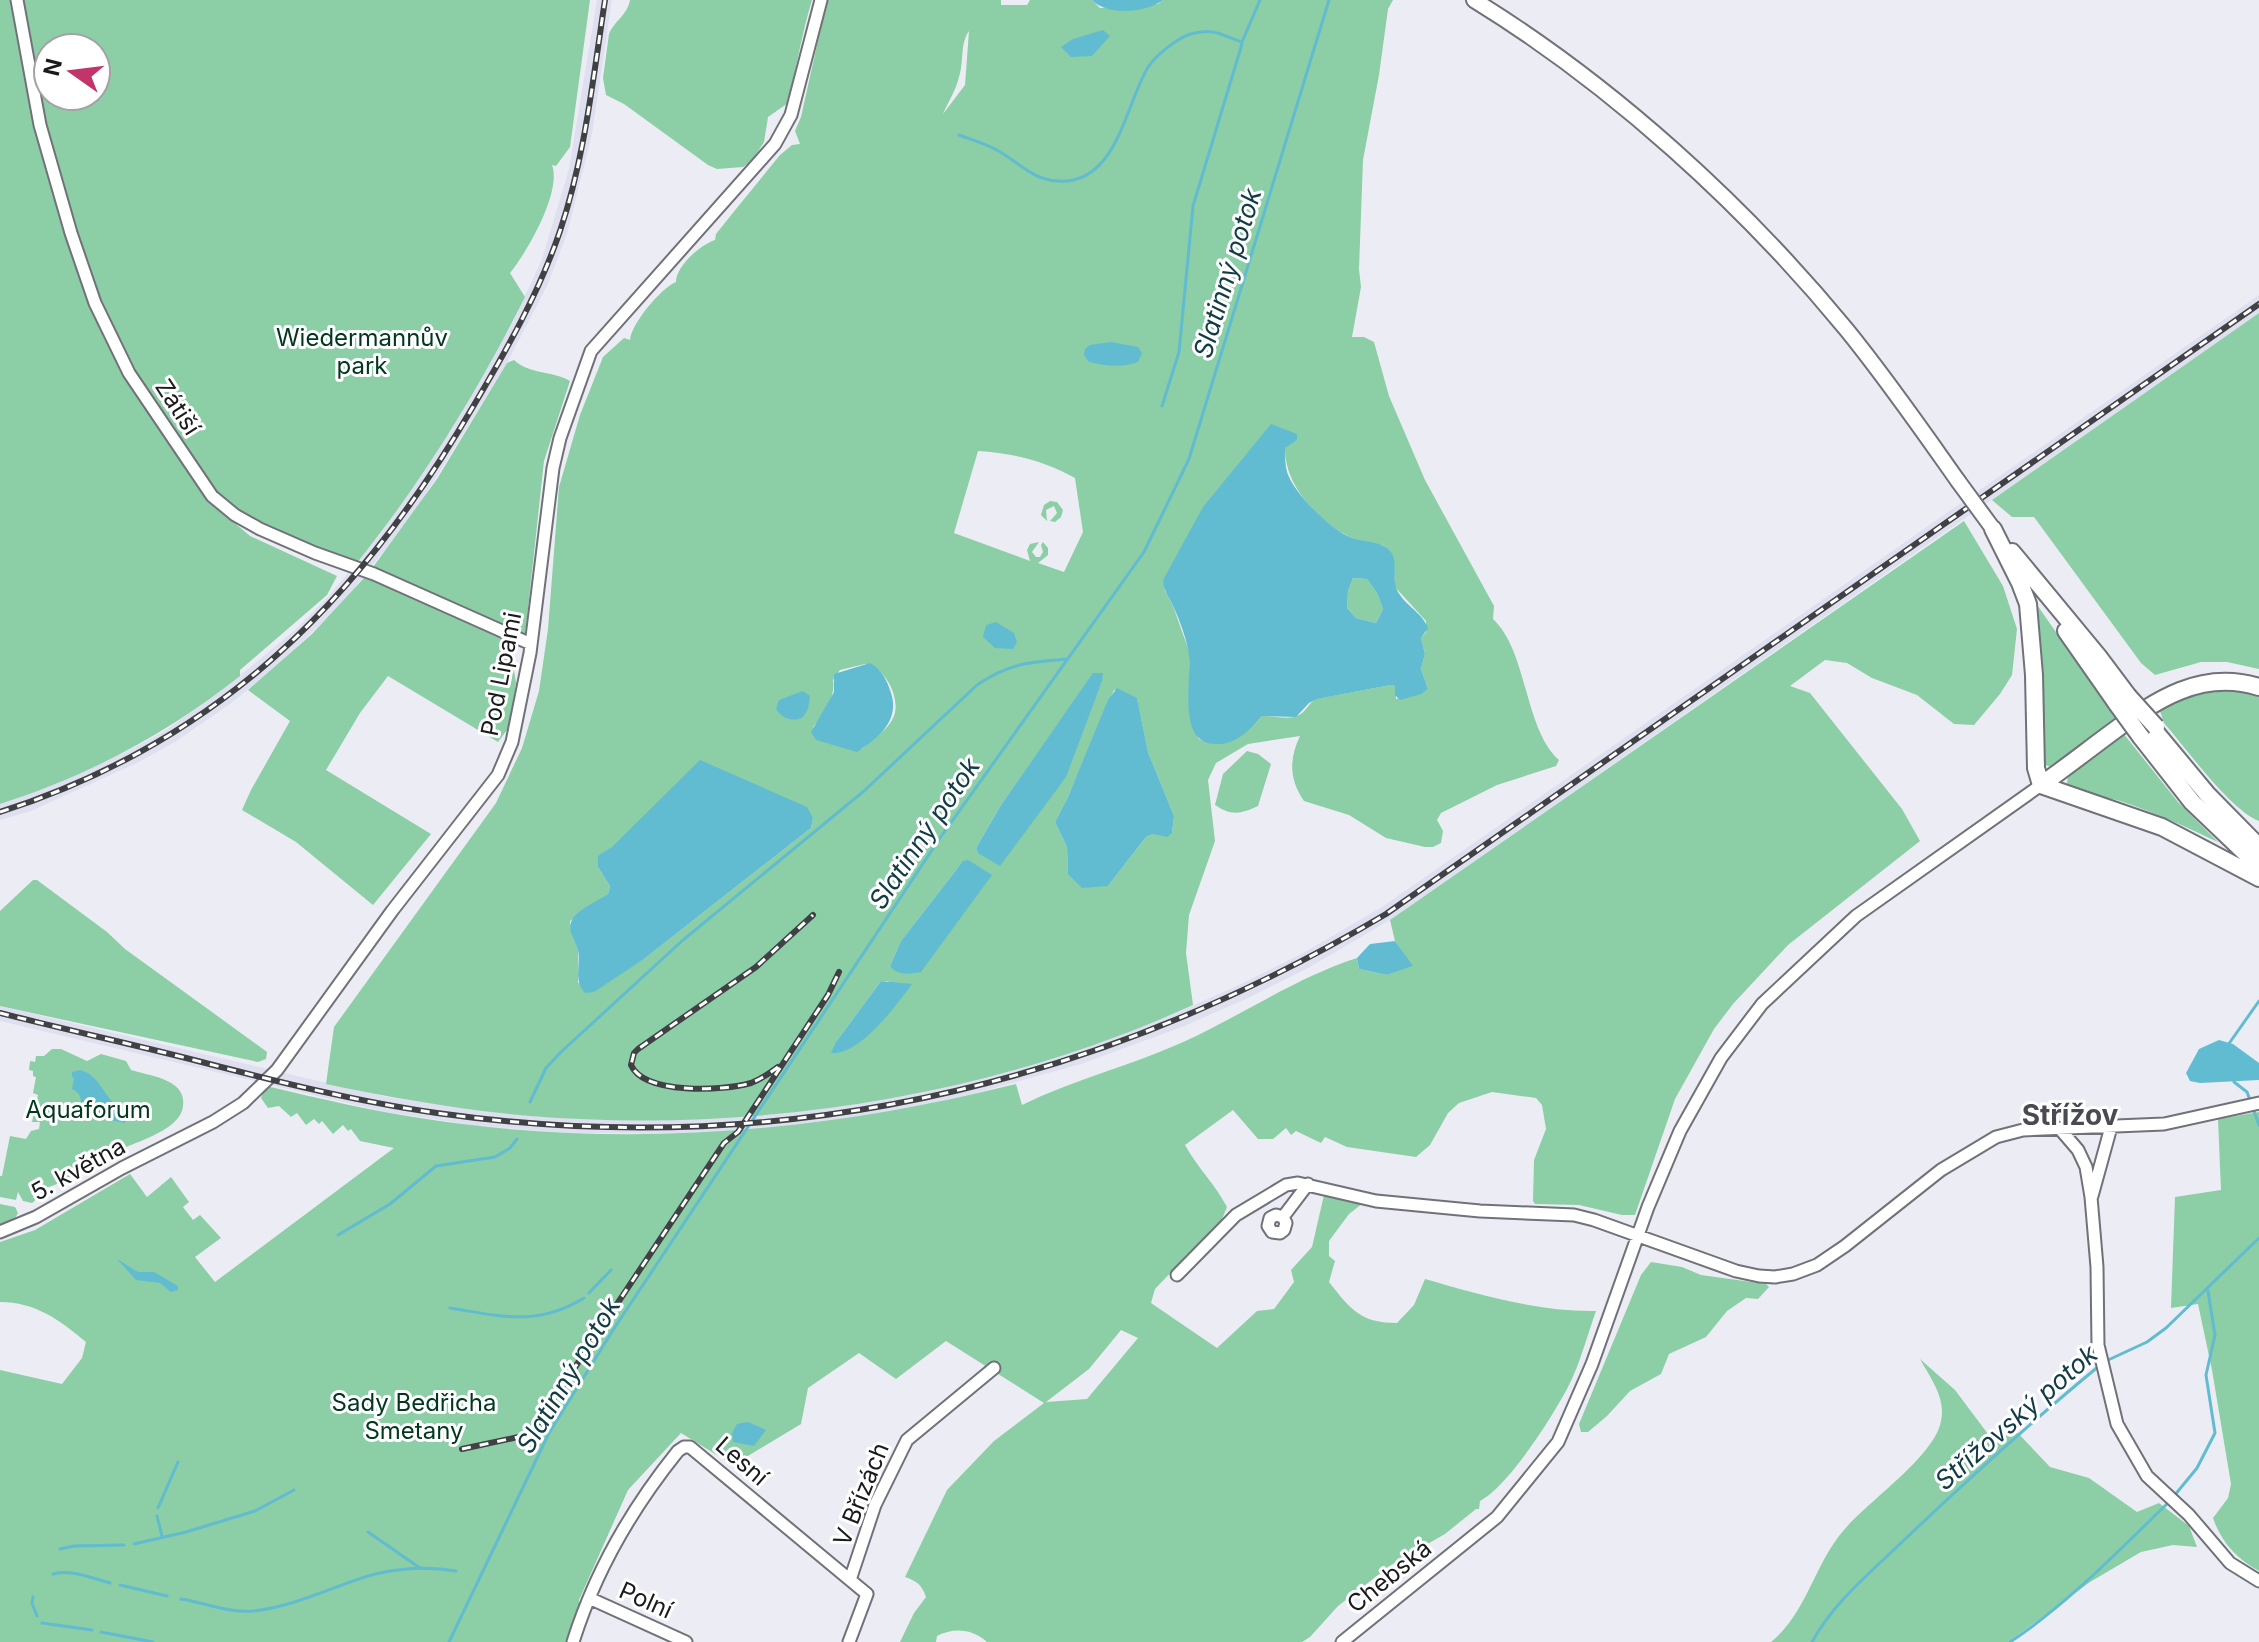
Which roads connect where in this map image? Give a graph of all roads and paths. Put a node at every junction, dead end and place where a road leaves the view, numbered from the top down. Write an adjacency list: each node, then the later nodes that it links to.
1 (17, 0): 5 (street, Zátiší)
2 (821, 0): 5 (street, Pod Lipami)
3 (1474, 0): 4 (main road, bridge)
4 (1992, 528): 7 (highway, bridge); 8 (highway)
5 (531, 644): 13 (street, Pod Lipami)
6 (2259, 687): 8 (highway)
7 (2150, 731): 9 (highway); 10 (highway); 11 (highway)
8 (2041, 785): 12 (highway); 21 (street, Chebská)
9 (2259, 829)
10 (2259, 847)
11 (2259, 866)
12 (2259, 878)
13 (257, 1091): 20 (street, 5. května)
14 (2259, 1103): 15 (street)
15 (2111, 1127): 16 (street); 18 (street)
16 (2060, 1129): 18 (street); 21 (street)
17 (1308, 1184): 19 (street); 21 (street); 22 (street)
18 (2091, 1197): 25 (street)
19 (1283, 1217)
20 (0, 1232)
21 (1637, 1237): 30 (street, Chebská)
22 (1177, 1275)
23 (994, 1368): 24 (street, V Břízách)
24 (850, 1580): 26 (street, Lesní); 29 (street)
25 (2259, 1581)
26 (589, 1598): 27 (street, Lesní); 28 (street, Polní)
27 (573, 1642)
28 (686, 1642)
29 (849, 1642)
30 (1342, 1642)

